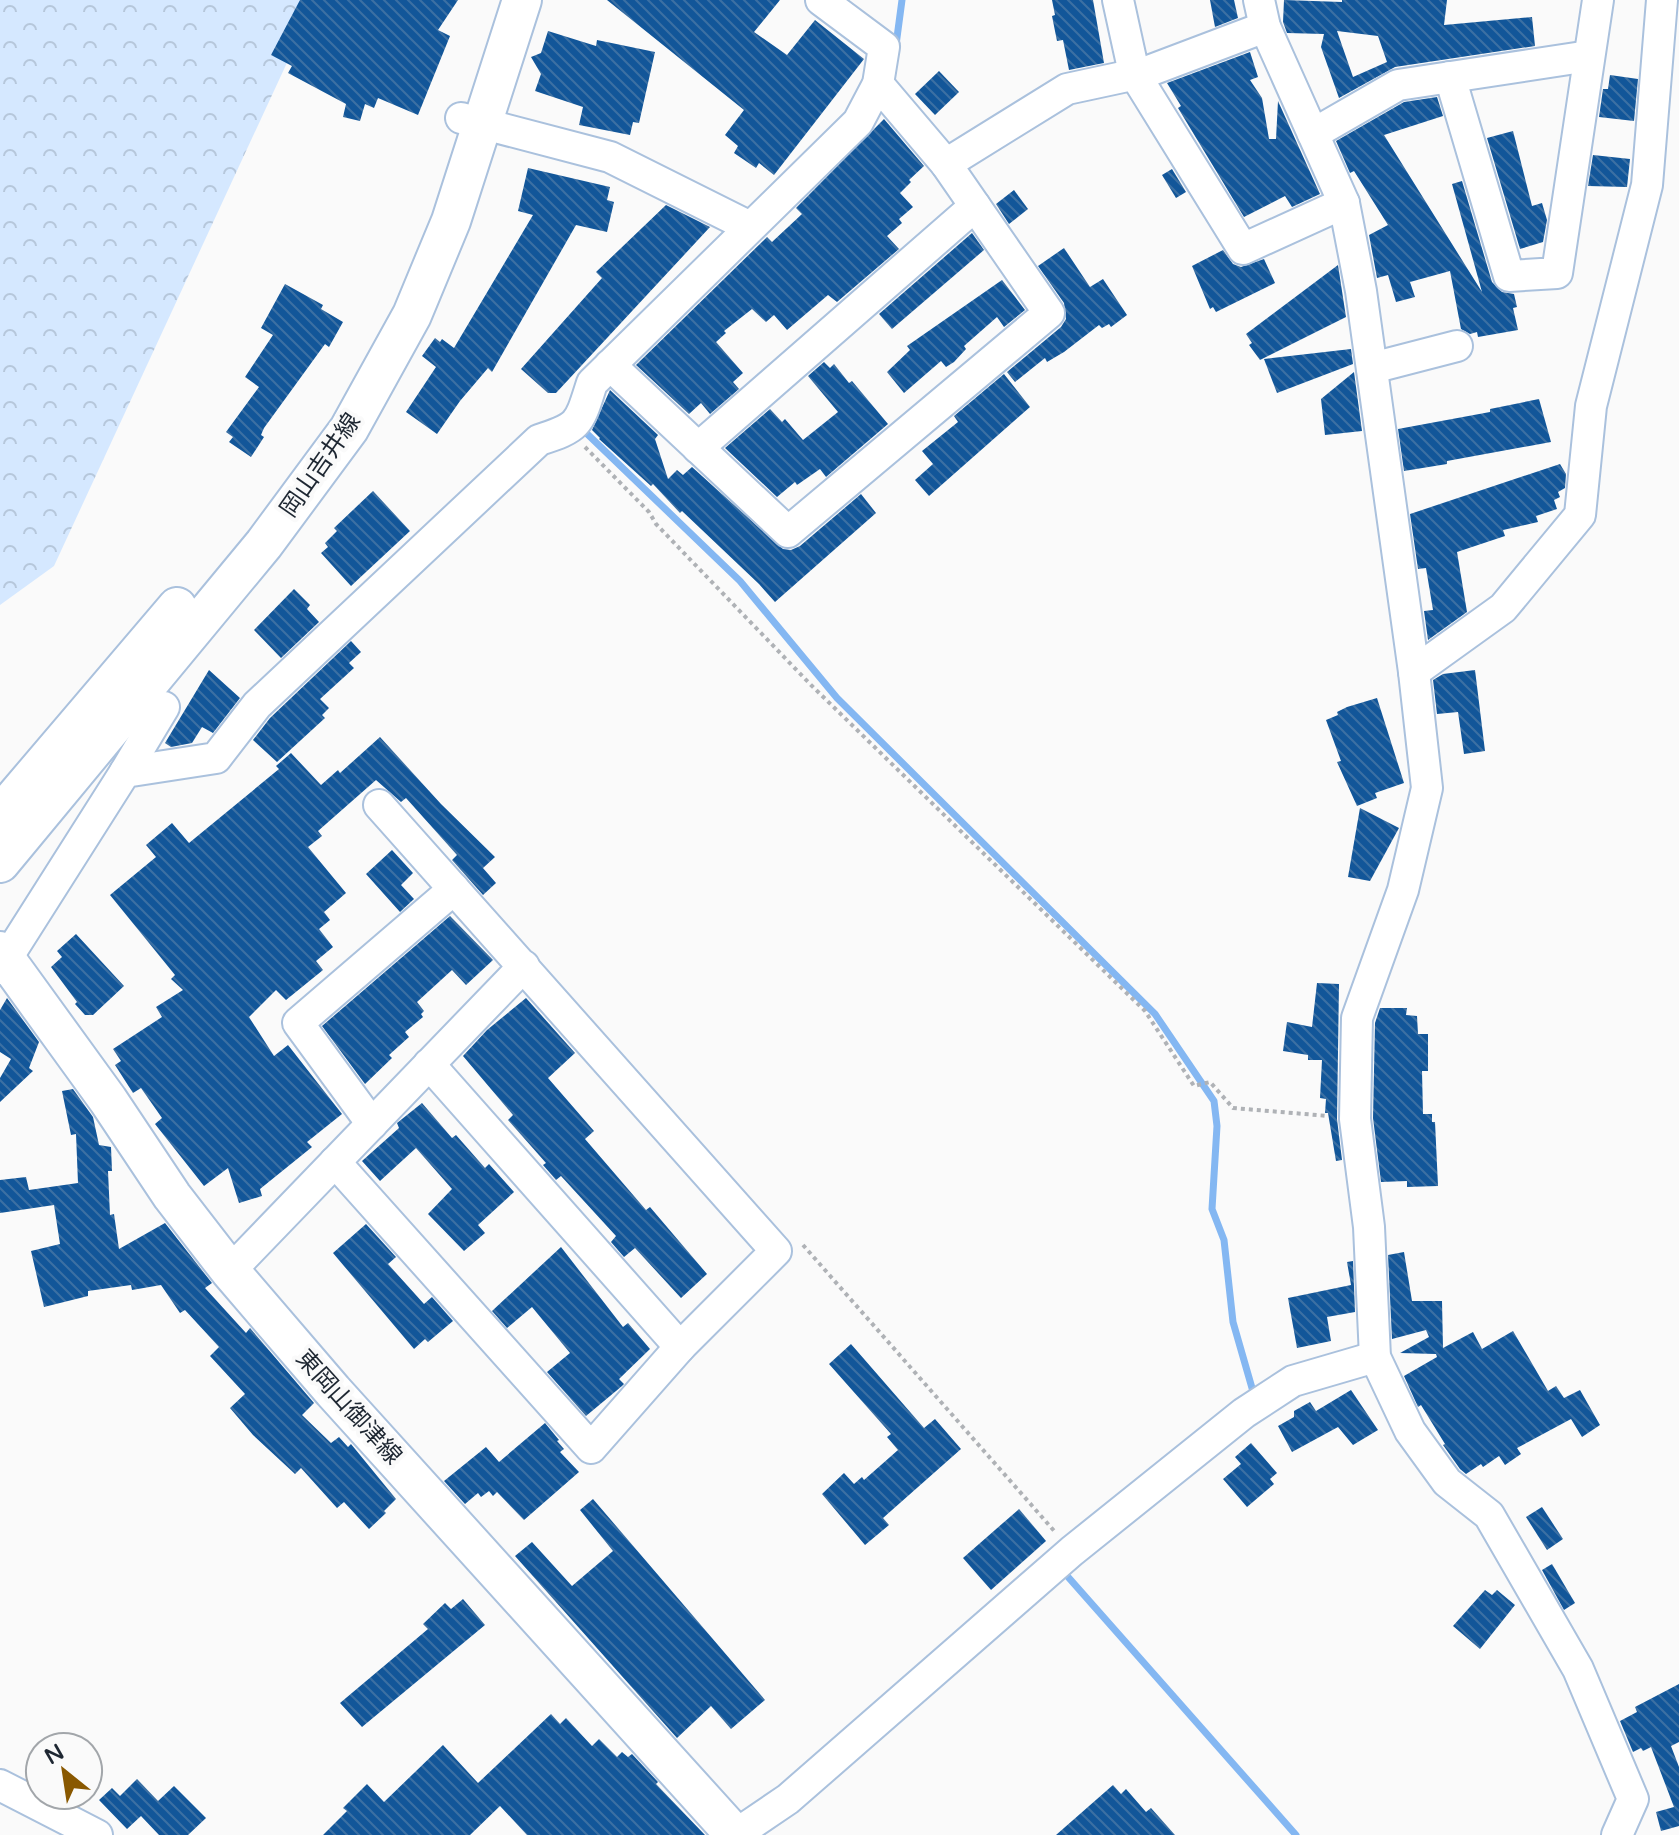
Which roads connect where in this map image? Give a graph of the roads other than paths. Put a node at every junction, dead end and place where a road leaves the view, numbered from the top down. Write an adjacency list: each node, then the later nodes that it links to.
1 (498, 0): 12 (main road, 岡山吉井線)
2 (522, 0): 12 (main road, 岡山吉井線)
3 (821, 0): 11 (street)
4 (1118, 0): 9 (street)
5 (1598, 0): 8 (street)
6 (1662, 0): 22 (street)
7 (1262, 14): 9 (street); 13 (street)
8 (1589, 56): 10 (street); 10 (street)
9 (1134, 73): 14 (street); 15 (street)
10 (1450, 77): 13 (street)
11 (878, 84): 14 (street); 17 (street)
12 (472, 120): 17 (street); 26 (main road, 岡山吉井線); 27 (main road, 岡山吉井線)
13 (1313, 134): 15 (street)
14 (946, 164): 16 (street)
15 (1344, 203): 20 (street)
16 (975, 206): 21 (street); 21 (street)
17 (750, 227): 19 (street)
18 (1457, 346): 20 (street)
19 (610, 365): 21 (street); 24 (street)
20 (1372, 368): 22 (street)
21 (698, 448)
22 (1414, 672): 36 (street)
23 (164, 707): 24 (street)
24 (125, 772): 29 (street)
25 (379, 805): 28 (street)
26 (0, 815)
27 (0, 863)
28 (454, 889): 30 (street); 32 (street)
29 (2, 959): 34 (main road, 東岡山御津線)
30 (524, 966): 31 (street); 35 (street)
31 (429, 1064): 32 (street); 35 (street)
32 (372, 1124): 33 (street)
33 (335, 1162): 34 (street); 35 (street)
34 (230, 1271): 39 (main road, 東岡山御津線)
35 (680, 1347)
36 (1375, 1357): 39 (street); 40 (street)
37 (0, 1785): 38 (street)
38 (97, 1835)
39 (735, 1835)
40 (1617, 1835)

